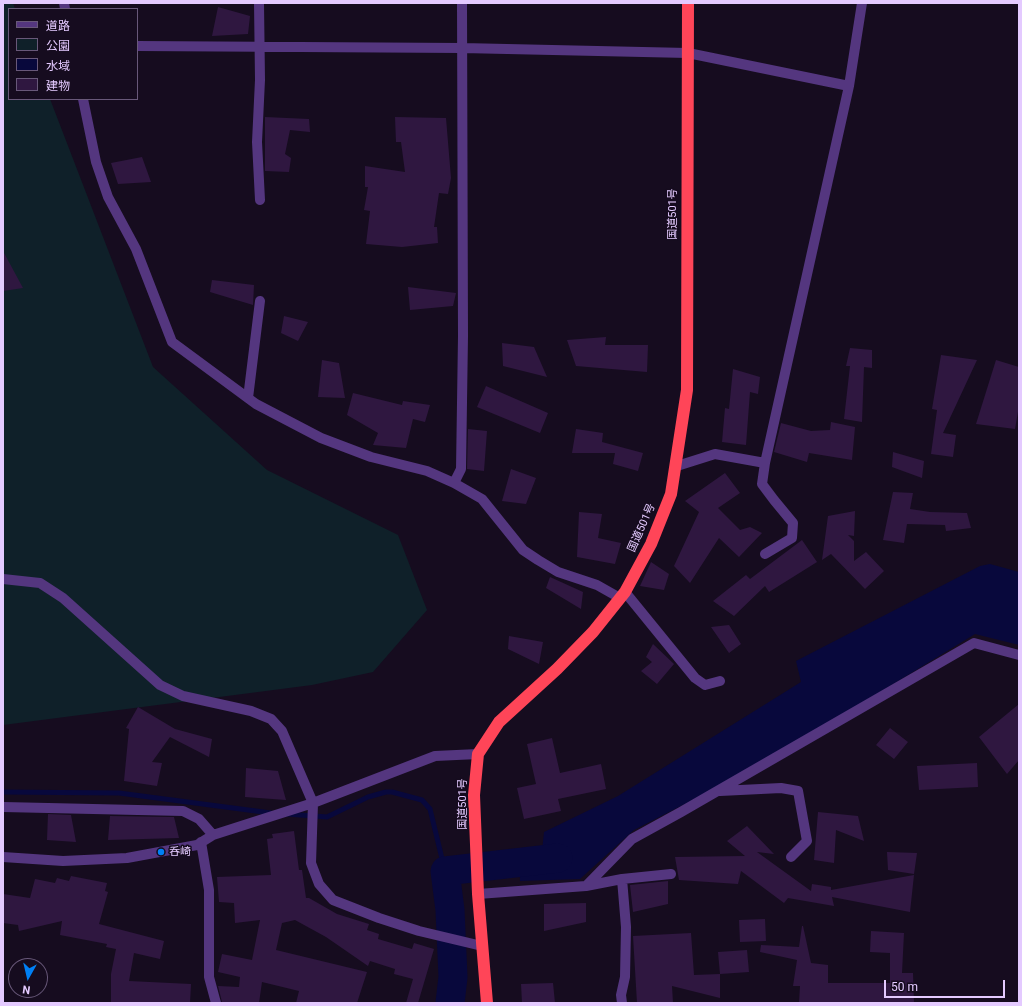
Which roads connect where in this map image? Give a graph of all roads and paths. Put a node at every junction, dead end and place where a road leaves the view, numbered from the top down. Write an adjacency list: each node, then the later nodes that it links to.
1 (259, 3): 6 (street)
2 (462, 3): 7 (street)
3 (688, 3): 8 (highway, 国道501号)
4 (862, 3): 9 (street)
5 (138, 46): 6 (street)
6 (260, 46): 7 (street); 11 (street)
7 (462, 48): 8 (street); 16 (street)
8 (688, 53): 9 (street); 15 (highway, 国道501号)
9 (849, 86): 14 (street)
10 (83, 100): 13 (street)
11 (260, 200)
12 (260, 301): 13 (street)
13 (248, 398): 16 (street)
14 (765, 463): 15 (street); 17 (street)
15 (677, 466): 19 (highway, 国道501号)
16 (454, 483): 19 (street)
17 (765, 554)
18 (3, 579): 24 (street)
19 (623, 595): 21 (street); 22 (highway, 国道501号)
20 (1019, 655): 23 (street)
21 (720, 681)
22 (478, 754): 24 (street); 33 (highway, 国道501号)
23 (718, 791): 29 (street); 32 (street)
24 (313, 804): 26 (street); 34 (street)
25 (3, 807): 26 (street)
26 (213, 835): 27 (street)
27 (201, 842): 28 (street); 35 (street)
28 (3, 857)
29 (791, 857)
30 (671, 874): 31 (street)
31 (622, 879): 32 (street); 37 (street)
32 (586, 886): 33 (street)
33 (478, 894): 34 (highway, 国道501号)
34 (482, 946): 36 (highway, 国道501号)
35 (216, 1003)
36 (487, 1003)
37 (622, 1003)

